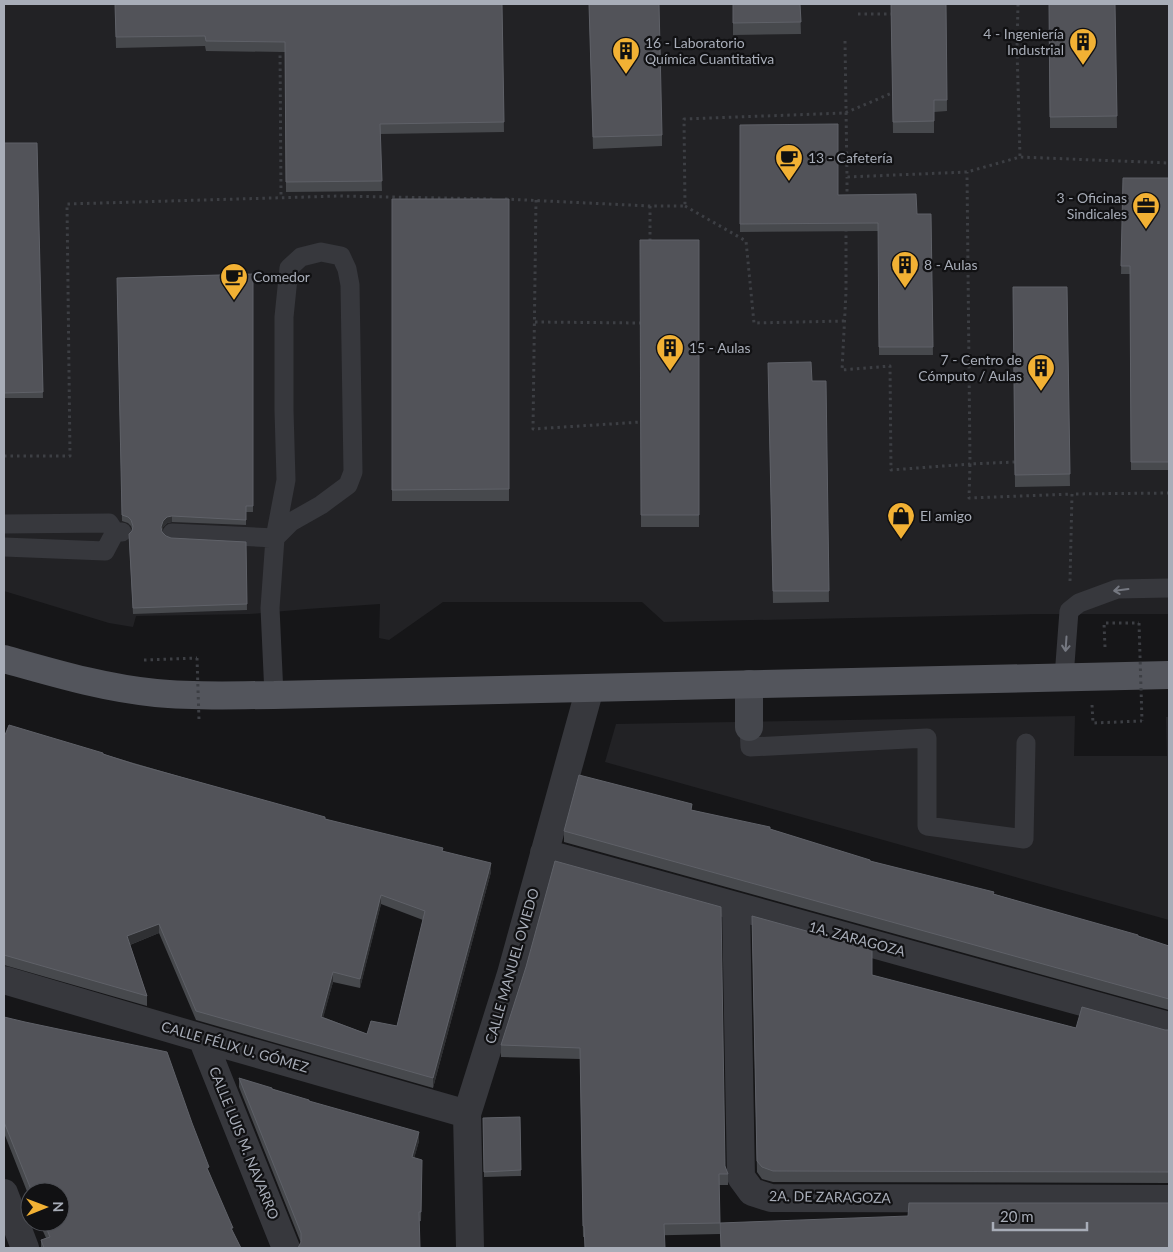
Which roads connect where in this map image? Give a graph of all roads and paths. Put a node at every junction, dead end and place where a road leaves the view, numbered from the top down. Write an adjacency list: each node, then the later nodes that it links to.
1 (1018, 4): 6 (path)
2 (858, 14): 3 (path)
3 (891, 14)
4 (844, 41): 9 (path)
5 (279, 42): 14 (path)
6 (1017, 49): 7 (path); 10 (path)
7 (1049, 49)
8 (892, 93): 9 (path)
9 (845, 113): 13 (path); 17 (path)
10 (1020, 157): 11 (path); 12 (path)
11 (1169, 162)
12 (967, 172): 13 (path); 27 (path)
13 (847, 177): 18 (path)
14 (281, 197): 15 (path); 25 (path)
15 (536, 200): 16 (path); 21 (path)
16 (650, 206): 17 (path); 20 (path)
17 (685, 206): 22 (path)
18 (847, 206)
19 (846, 225): 22 (path)
20 (650, 251)
21 (534, 322): 23 (path); 24 (path)
22 (845, 322): 27 (path)
23 (640, 323)
24 (641, 422)
25 (4, 456)
26 (1014, 462): 27 (path)
27 (970, 464): 29 (path)
28 (1169, 493): 29 (path)
29 (1072, 494): 35 (path)
30 (4, 524): 33 (lane)
31 (172, 533): 32 (lane)
32 (275, 538): 32 (lane); 43 (lane)
33 (4, 547)
34 (1169, 588): 35 (lane, one-way to 35)
35 (1069, 611): 40 (lane, one-way to 40)
36 (1104, 623): 45 (path, bridge)
37 (4, 659): 43 (main road)
38 (144, 659): 44 (path, bridge)
39 (1169, 675): 40 (main road)
40 (1064, 677): 41 (main road)
41 (749, 684): 42 (main road); 46 (main road)
42 (590, 688): 43 (main road); 48 (street, CALLE MANUEL OVIEDO)
43 (274, 695)
44 (199, 720)
45 (1093, 723)
46 (750, 727): 47 (lane)
47 (1026, 743)
48 (544, 853): 49 (street, 1A. ZARAGOZA); 53 (street, CALLE MANUEL OVIEDO)
49 (736, 906): 51 (street, 1A. ZARAGOZA); 55 (street, 2A. DE ZARAGOZA)
50 (4, 980): 52 (street, CALLE FÉLIX U. GÓMEZ)
51 (1169, 1026)
52 (202, 1038): 53 (street, CALLE FÉLIX U. GÓMEZ); 57 (street, CALLE LUIS M. NAVARRO)
53 (467, 1114): 58 (street, CALLE MANUEL OVIEDO)
54 (4, 1193): 56 (street)
55 (1169, 1199)
56 (25, 1248)
57 (286, 1248)
58 (470, 1248)

